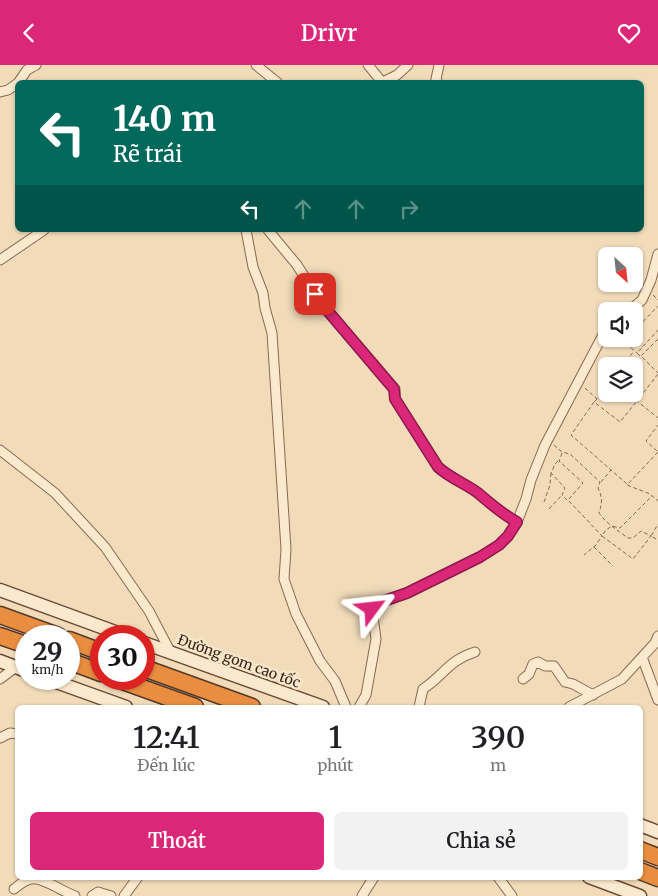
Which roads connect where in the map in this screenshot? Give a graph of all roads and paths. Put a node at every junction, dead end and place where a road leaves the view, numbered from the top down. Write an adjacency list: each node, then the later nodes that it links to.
1 (36, 65): 6 (street)
2 (256, 65): 7 (street)
3 (368, 65): 8 (street)
4 (408, 65): 9 (street)
5 (439, 65): 10 (street)
6 (20, 80)
7 (274, 80)
8 (380, 80)
9 (386, 80)
10 (436, 80)
11 (15, 85): 12 (street)
12 (0, 92)
13 (41, 232): 17 (street)
14 (246, 232): 87 (street)
15 (270, 232): 53 (street)
16 (658, 254): 18 (street)
17 (0, 260)
18 (640, 302)
19 (658, 306): 20 (path)
20 (643, 322)
21 (658, 331): 26 (path)
22 (658, 339): 27 (path)
23 (598, 344): 30 (street)
24 (630, 347): 25 (path)
25 (634, 351): 26 (path); 28 (path)
26 (637, 353): 27 (path)
27 (641, 356): 29 (path)
28 (629, 357)
29 (658, 374): 31 (path)
30 (578, 383): 32 (path); 38 (street)
31 (643, 393)
32 (597, 399): 33 (path)
33 (594, 402): 34 (path); 43 (path)
34 (636, 402)
35 (638, 402): 36 (path)
36 (658, 418)
37 (658, 425): 41 (path)
38 (547, 440): 40 (path); 53 (street)
39 (0, 450): 71 (street)
40 (562, 452): 42 (path); 45 (path)
41 (658, 452): 46 (path)
42 (559, 461): 44 (path); 49 (path)
43 (611, 471): 45 (path); 46 (path)
44 (551, 473): 47 (path); 51 (path)
45 (600, 482): 55 (path)
46 (627, 485): 48 (path)
47 (562, 495): 49 (path); 52 (path)
48 (652, 496): 50 (path); 55 (path)
49 (568, 500): 56 (path)
50 (658, 501)
51 (544, 502)
52 (549, 509)
53 (517, 522): 88 (street)
54 (658, 524): 57 (path)
55 (612, 526): 56 (path); 57 (path)
56 (602, 536): 57 (path); 59 (path)
57 (651, 536): 58 (path)
58 (656, 539)
59 (593, 547): 60 (path); 61 (path)
60 (584, 555)
61 (613, 566)
62 (0, 590): 65 (main road)
63 (0, 615): 64 (highway)
64 (28, 625)
65 (96, 625)
66 (0, 636): 68 (highway)
67 (658, 636): 72 (street)
68 (15, 641)
69 (155, 647): 71 (main road, Đường gom cao tốc)
70 (475, 652): 89 (street)
71 (171, 653): 86 (main road, Đường gom cao tốc)
72 (642, 657): 81 (street); 82 (street)
73 (0, 661): 74 (main road)
74 (15, 667)
75 (15, 672): 77 (street)
76 (155, 672): 85 (highway)
77 (0, 679)
78 (523, 679): 81 (street)
79 (79, 690): 83 (main road)
80 (148, 690): 84 (highway)
81 (593, 695): 90 (street)
82 (658, 700)
83 (120, 705)
84 (189, 705)
85 (246, 705)
86 (317, 705)
87 (345, 705)
88 (360, 705)
89 (419, 705)
90 (574, 705)
91 (15, 734): 92 (street)
92 (0, 738)
93 (643, 826): 94 (main road)
94 (658, 832)
95 (643, 852): 96 (highway)
96 (658, 857)
97 (643, 872): 98 (highway)
98 (658, 878)
99 (27, 880): 105 (street)
100 (39, 880): 106 (street)
101 (136, 880): 109 (street)
102 (372, 880): 110 (street)
103 (500, 880): 111 (street)
104 (597, 880): 112 (main road)
105 (14, 889)
106 (75, 896)
107 (92, 896): 108 (street)
108 (111, 896)
109 (124, 896)
110 (362, 896)
111 (512, 896)
112 (640, 896)

